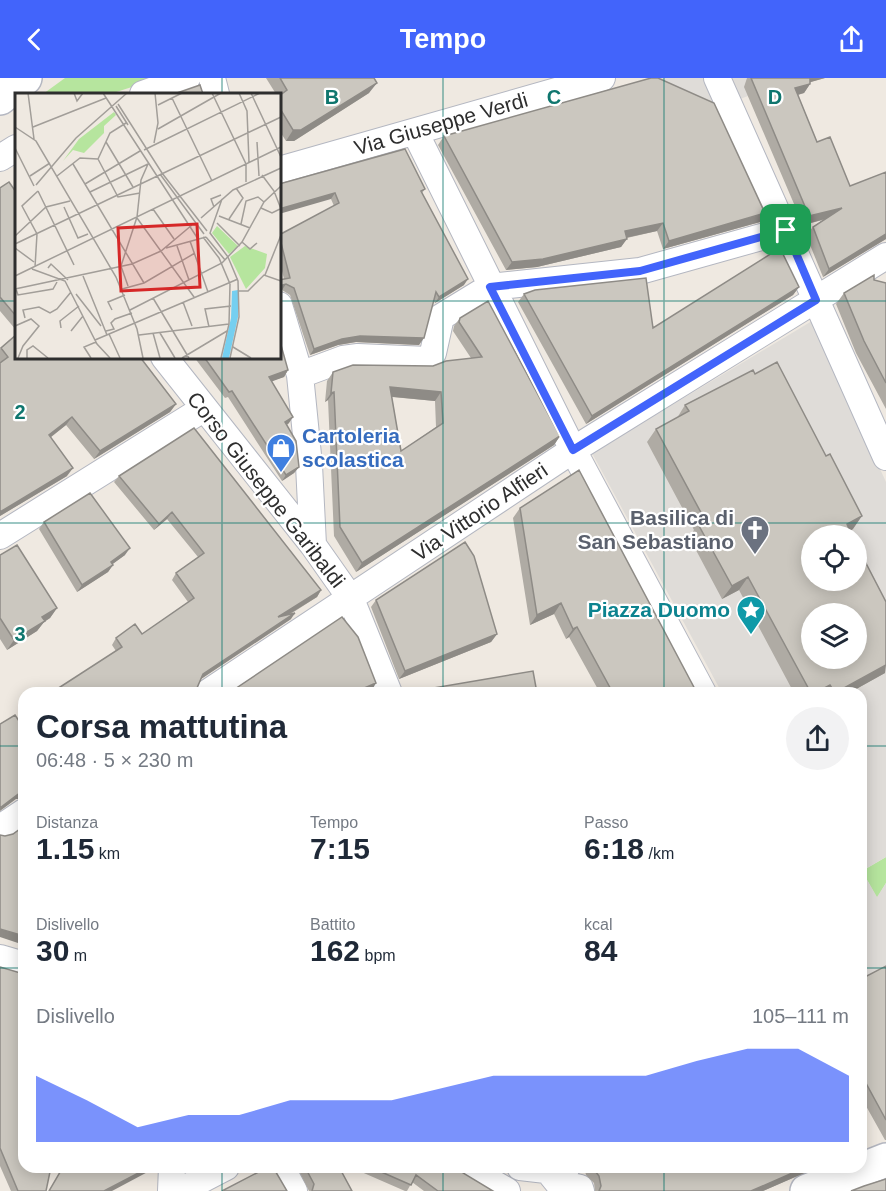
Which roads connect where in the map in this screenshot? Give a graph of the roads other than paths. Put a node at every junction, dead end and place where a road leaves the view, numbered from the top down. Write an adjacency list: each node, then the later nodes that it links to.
1 (25, 78): 8 (street)
2 (187, 78): 6 (street)
3 (212, 78): 7 (street)
4 (602, 78): 9 (street, Via Giuseppe Verdi)
5 (717, 78): 11 (street)
6 (146, 93)
7 (216, 93)
8 (0, 98)
9 (414, 132): 10 (street, Via Giuseppe Verdi); 13 (street)
10 (280, 170)
11 (786, 230): 13 (street); 14 (street)
12 (886, 256): 14 (street, Via Vittorio Alfieri)
13 (490, 287): 17 (street); 19 (street)
14 (816, 300): 19 (street, Via Vittorio Alfieri); 20 (street)
15 (280, 309): 17 (street)
16 (165, 358): 18 (street, Corso Giuseppe Garibaldi)
17 (300, 375): 22 (street)
18 (203, 409): 21 (street); 22 (street, Corso Giuseppe Garibaldi)
19 (573, 450): 23 (street, Via Vittorio Alfieri); 26 (street)
20 (886, 457)
21 (0, 536)
22 (313, 545): 23 (street, Corso Giuseppe Garibaldi)
23 (351, 599): 24 (street, Via Vittorio Alfieri); 25 (street, Corso Giuseppe Garibaldi)
24 (216, 687)
25 (387, 687)
26 (700, 687)
27 (18, 816): 28 (street)
28 (0, 828)
29 (0, 958): 30 (street)
30 (18, 963)
31 (172, 1173): 36 (street)
32 (214, 1173): 37 (street)
33 (284, 1173): 38 (street)
34 (476, 1173): 39 (street)
35 (851, 1173): 40 (street)
36 (171, 1191)
37 (180, 1191)
38 (294, 1191)
39 (507, 1191)
40 (807, 1191)

